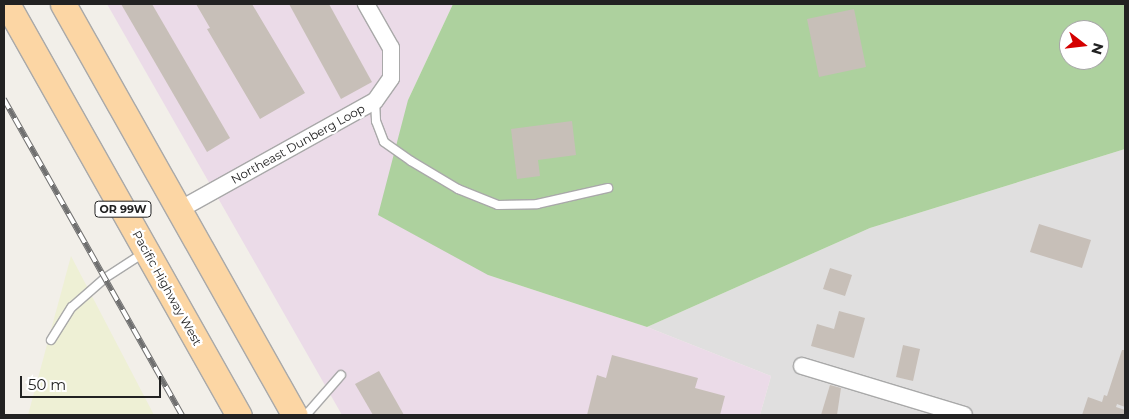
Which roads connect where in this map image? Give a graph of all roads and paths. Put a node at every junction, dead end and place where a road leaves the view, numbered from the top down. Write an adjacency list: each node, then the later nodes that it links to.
1 (7, 4): 7 (main road, Pacific Highway West / OR 99W)
2 (63, 4): 6 (main road)
3 (366, 4): 4 (street, Northeast Dunberg Loop)
4 (375, 101): 5 (lane); 6 (street, Northeast Dunberg Loop)
5 (608, 188)
6 (179, 210): 13 (main road)
7 (146, 251): 8 (lane); 12 (main road, Pacific Highway West / OR 99W)
8 (51, 340)
9 (802, 366): 11 (street)
10 (341, 375): 14 (lane)
11 (945, 412): 15 (street)
12 (239, 415)
13 (294, 415)
14 (306, 415)
15 (964, 415)

